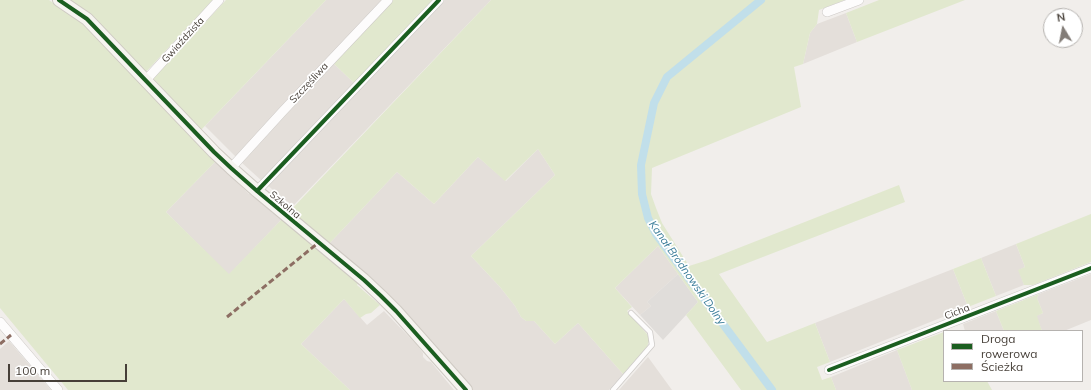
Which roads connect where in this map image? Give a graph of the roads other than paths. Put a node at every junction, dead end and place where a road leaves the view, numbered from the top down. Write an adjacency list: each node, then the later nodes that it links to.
1 (59, 0): 7 (street, Szkolna)
2 (219, 0): 7 (street, Gwiaździsta)
3 (388, 0): 8 (street, Szczęśliwa)
4 (438, 0): 9 (street)
5 (859, 0): 6 (street)
6 (827, 12)
7 (146, 80): 8 (street, Szkolna)
8 (231, 168): 9 (street, Szkolna)
9 (257, 191): 15 (street, Szkolna)
10 (1091, 268): 13 (street, Cicha)
11 (631, 313): 16 (lane)
12 (0, 322): 14 (street)
13 (828, 370)
14 (58, 390)
15 (466, 390)
16 (613, 390)

